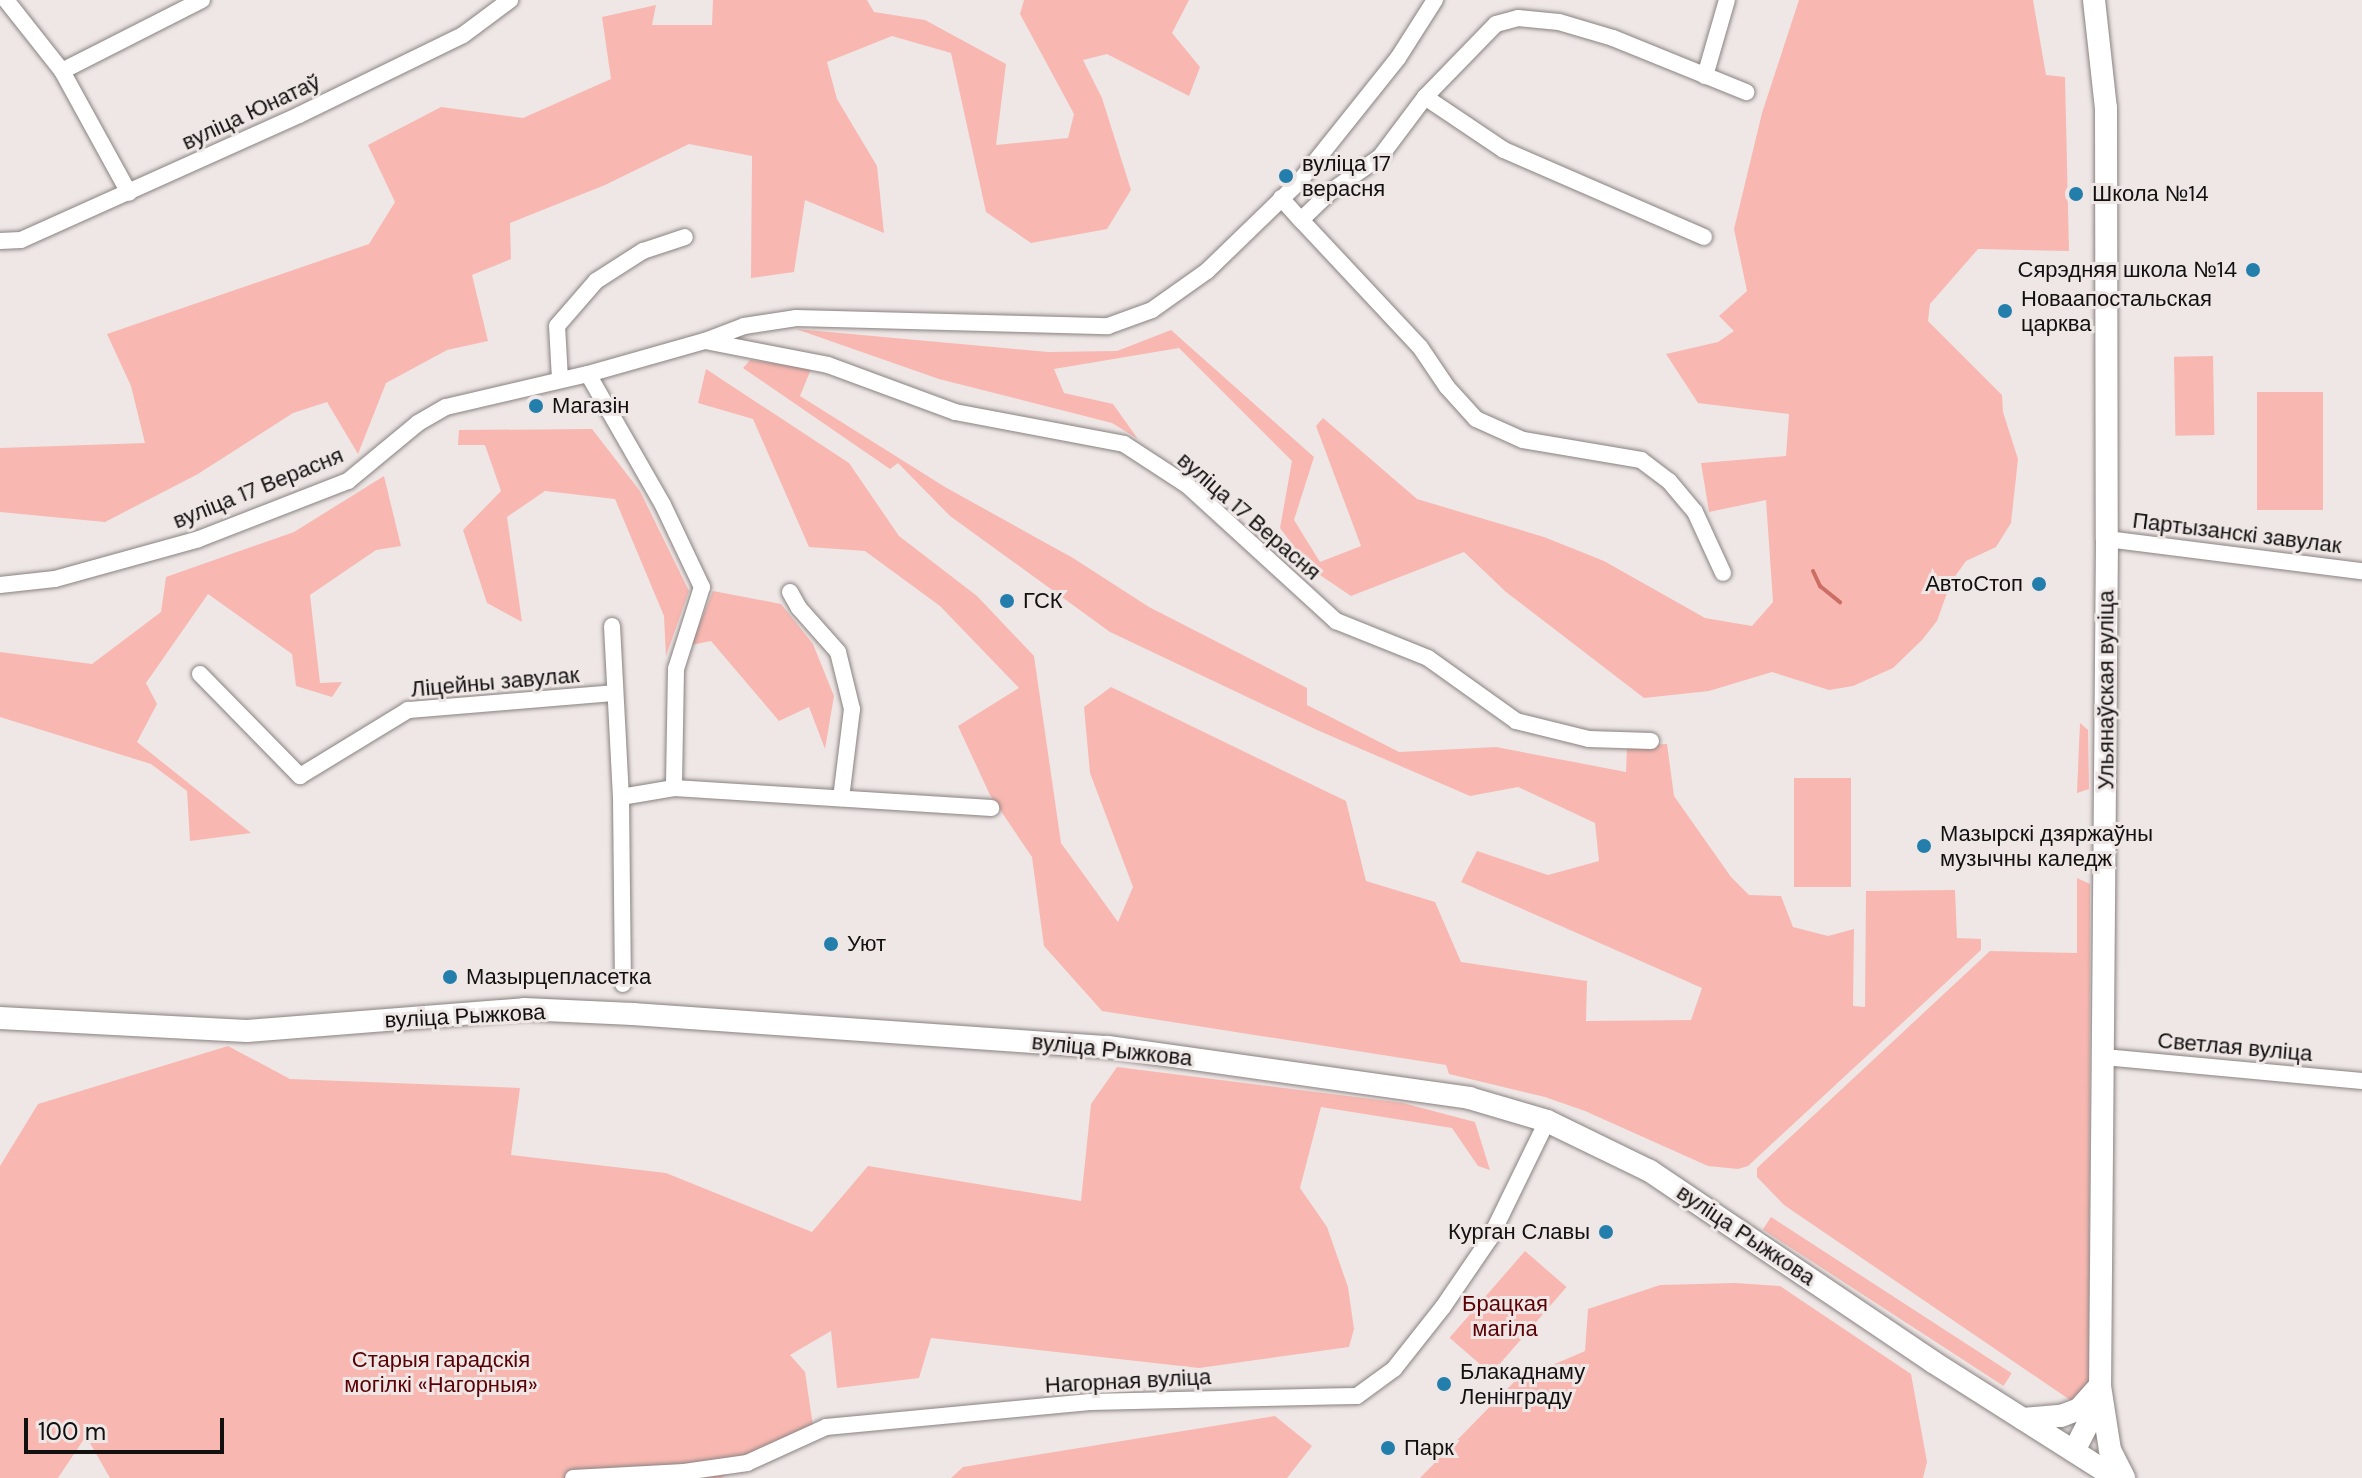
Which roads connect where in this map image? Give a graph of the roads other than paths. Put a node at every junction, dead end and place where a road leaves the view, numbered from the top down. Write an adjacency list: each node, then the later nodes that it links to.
1 (6, 0): 7 (street)
2 (202, 0): 7 (street)
3 (510, 0): 11 (street, вуліца Юнатаў)
4 (1435, 0): 12 (street, вуліца 17 Верасня)
5 (1727, 0): 8 (street)
6 (2094, 0): 20 (main road, Ульянаўская вуліца)
7 (62, 71): 11 (street)
8 (1705, 76): 9 (street); 10 (street)
9 (1746, 92)
10 (1425, 97): 13 (street); 15 (street)
11 (129, 193): 16 (street, вуліца Юнатаў)
12 (1281, 198): 13 (street); 17 (street, вуліца 17 Верасня)
13 (1301, 220): 22 (street)
14 (685, 237): 19 (street)
15 (1704, 237)
16 (0, 241)
17 (705, 341): 18 (street, вуліца 17 Верасня); 28 (street, вуліца 17 Верасня)
18 (588, 374): 19 (street, вуліца 17 Верасня); 29 (street)
19 (560, 379): 23 (street, вуліца 17 Верасня)
20 (2107, 539): 21 (street, Партызанскі завулак); 35 (main road, Ульянаўская вуліца)
21 (2362, 571)
22 (1723, 573)
23 (0, 585)
24 (790, 592): 31 (street)
25 (612, 626): 27 (street)
26 (200, 674): 27 (street, Ліцейны завулак)
27 (614, 693): 30 (street)
28 (1651, 741)
29 (674, 788): 30 (street); 31 (street)
30 (621, 797): 33 (street)
31 (841, 798): 32 (street)
32 (991, 808)
33 (623, 984)
34 (0, 1018): 37 (main road, вуліца Рыжкова)
35 (2104, 1057): 36 (street, Светлая вуліца); 38 (main road, Ульянаўская вуліца)
36 (2362, 1081)
37 (1547, 1121): 39 (main road, вуліца Рыжкова); 42 (street, Нагорная вуліца)
38 (2100, 1386): 39 (main road); 40 (main road, Ульянаўская вуліца); 41 (main road)
39 (2023, 1419): 41 (main road, вуліца Рыжкова)
40 (2107, 1428): 41 (main road); 44 (main road, Ульянаўская вуліца)
41 (2074, 1451): 43 (main road, вуліца Рыжкова)
42 (573, 1478)
43 (2116, 1478)
44 (2124, 1478)

